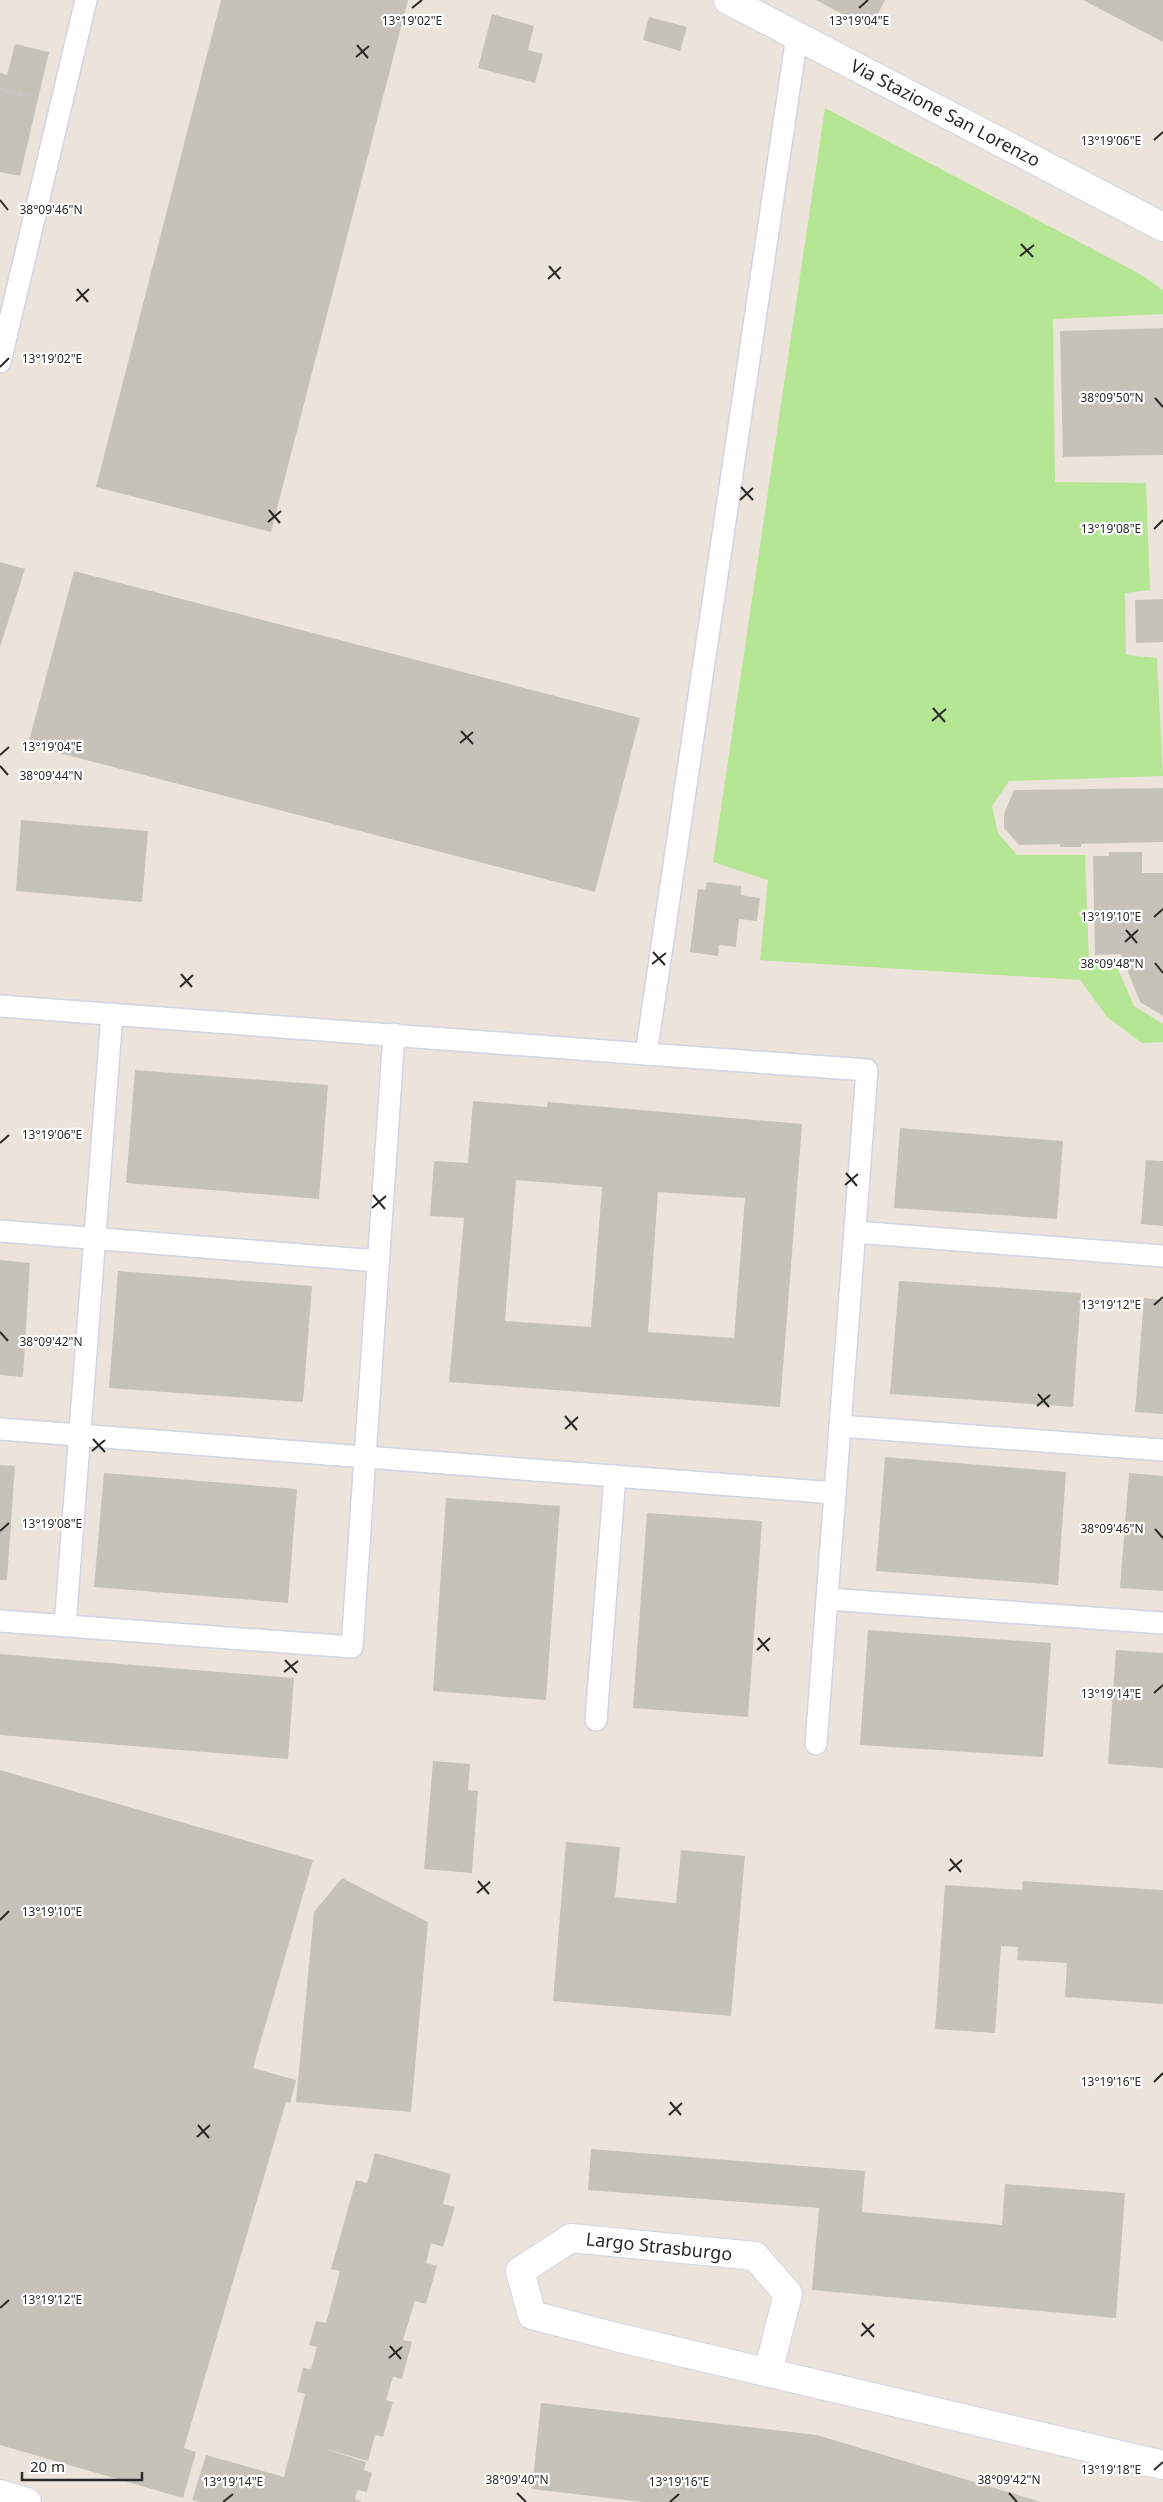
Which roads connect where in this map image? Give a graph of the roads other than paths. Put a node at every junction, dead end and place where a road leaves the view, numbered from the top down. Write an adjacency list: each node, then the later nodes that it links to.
1 (86, 0): 5 (lane)
2 (728, 0): 3 (street, Via Stazione San Lorenzo)
3 (797, 36): 4 (street, Via Stazione San Lorenzo); 9 (lane)
4 (1163, 227)
5 (0, 362)
6 (0, 1006): 7 (lane)
7 (112, 1014): 8 (lane); 12 (lane)
8 (394, 1034): 9 (lane); 14 (lane)
9 (646, 1054): 11 (lane)
10 (0, 1231): 12 (lane)
11 (855, 1232): 13 (lane); 15 (lane)
12 (95, 1238): 14 (lane); 17 (lane)
13 (1163, 1256)
14 (378, 1260): 19 (lane)
15 (840, 1426): 18 (lane); 21 (lane)
16 (0, 1429): 17 (lane)
17 (80, 1436): 19 (lane); 25 (lane)
18 (1163, 1450)
19 (366, 1458): 20 (lane); 25 (lane)
20 (615, 1476): 21 (lane); 26 (lane)
21 (835, 1493): 22 (lane)
22 (827, 1599): 24 (lane); 27 (lane)
23 (0, 1620): 25 (lane)
24 (1163, 1623)
25 (65, 1626)
26 (596, 1720)
27 (816, 1744)
28 (768, 2372): 28 (street, Largo Strasburgo); 29 (street, Largo Strasburgo)
29 (1163, 2466)
30 (0, 2494): 31 (street)
31 (27, 2502)

